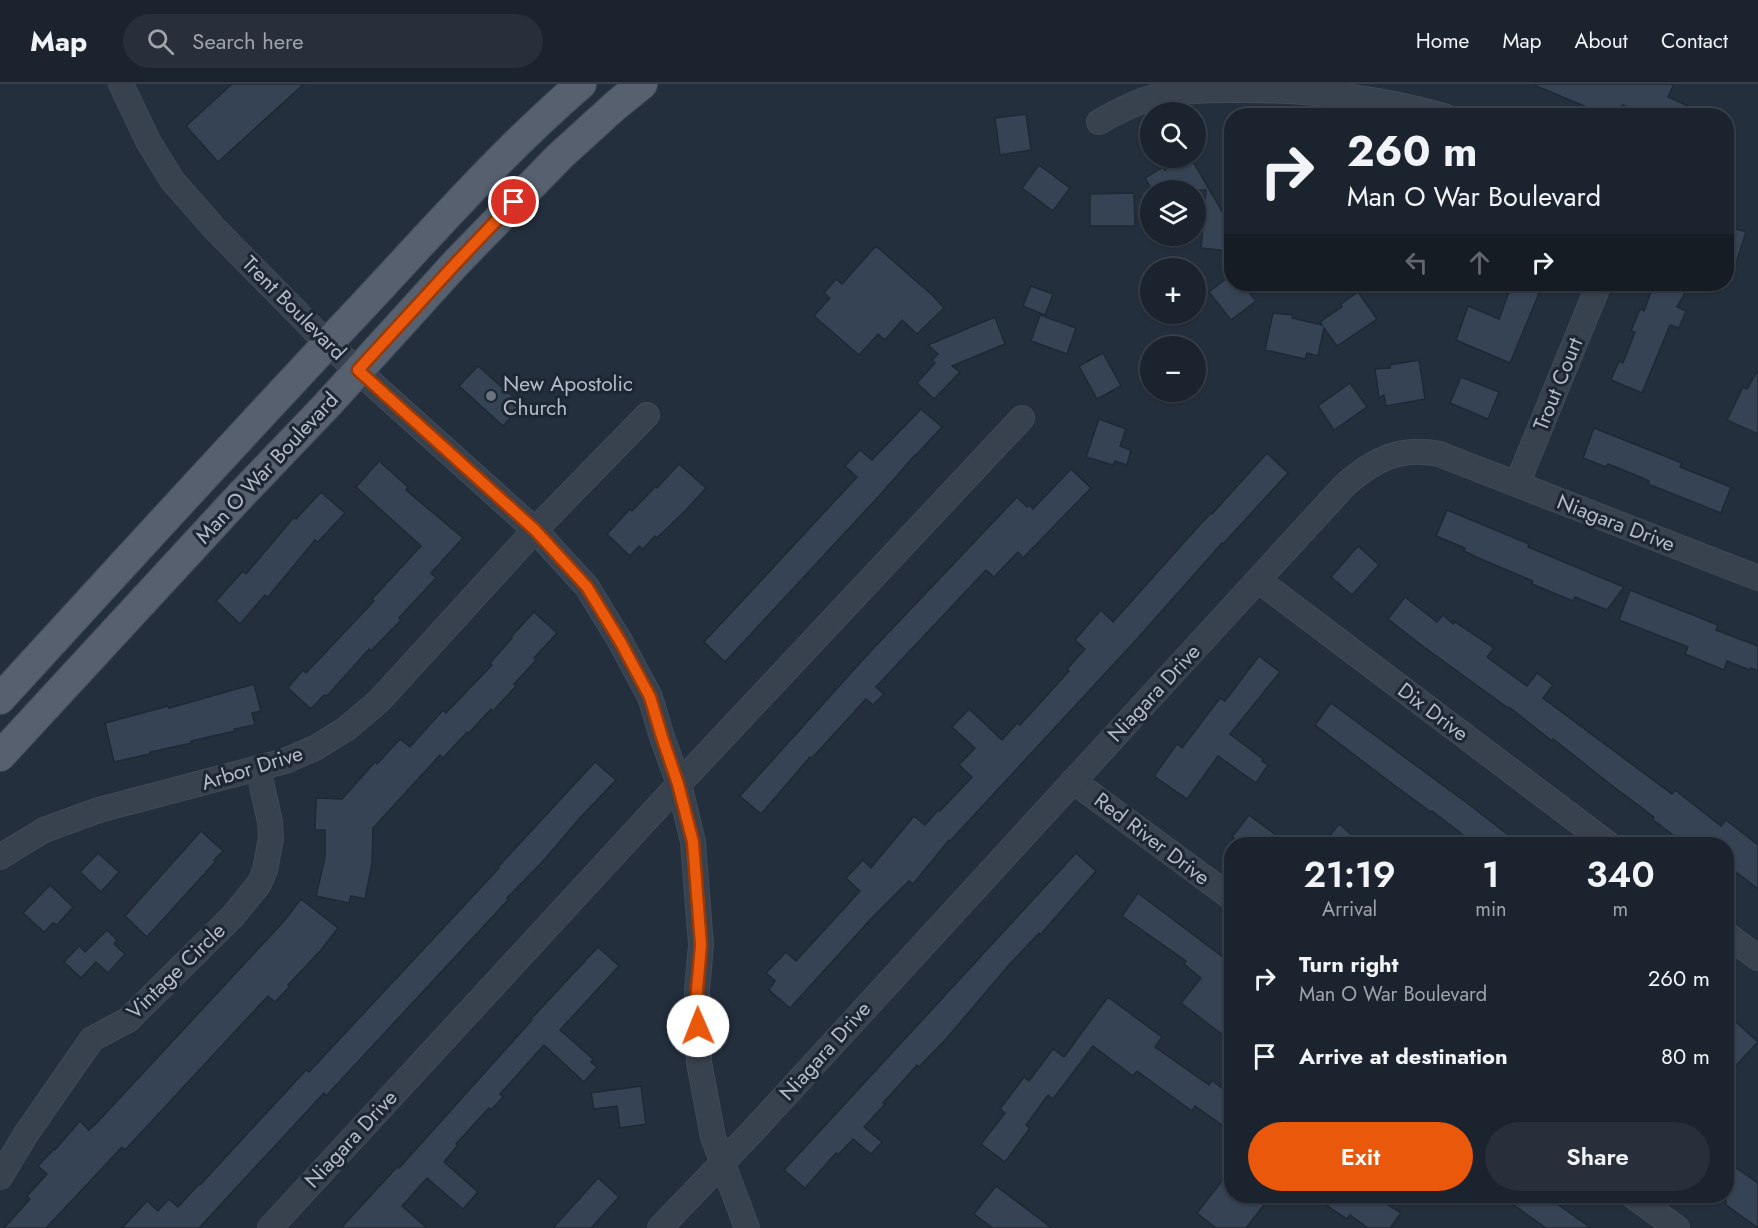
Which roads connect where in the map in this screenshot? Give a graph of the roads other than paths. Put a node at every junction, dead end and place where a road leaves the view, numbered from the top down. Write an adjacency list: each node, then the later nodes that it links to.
1 (121, 84): 8 (street, Trent Boulevard)
2 (580, 84): 8 (main road, Man O War Boulevard)
3 (642, 84): 9 (main road, Man O War Boulevard)
4 (1314, 105): 5 (street); 6 (street)
5 (1413, 108)
6 (1099, 122)
7 (1596, 291): 12 (street, Trout Court)
8 (327, 343): 9 (street, Trent Boulevard); 16 (main road, Man O War Boulevard)
9 (358, 370): 13 (street, Trent Boulevard); 17 (main road, Man O War Boulevard)
10 (647, 415): 13 (street, Arbor Drive)
11 (1022, 418): 20 (street, Niagara Drive)
12 (1517, 484): 14 (street, Niagara Drive); 15 (street, Niagara Drive)
13 (535, 530): 18 (street, Arbor Drive); 20 (street, Trent Boulevard)
14 (1756, 573)
15 (1258, 580): 19 (street, Niagara Drive); 21 (street, Dix Drive)
16 (0, 699)
17 (0, 756)
18 (258, 768): 22 (street, Arbor Drive); 27 (street, Vintage Circle)
19 (1073, 781): 23 (street, Red River Drive); 26 (street, Niagara Drive)
20 (678, 784): 26 (street, Trent Boulevard); 29 (street, Niagara Drive)
21 (1599, 837)
22 (0, 857)
23 (1224, 892)
24 (1734, 940): 25 (street)
25 (1758, 958)
26 (722, 1163): 30 (street, Niagara Drive); 31 (street, Trent Boulevard)
27 (0, 1177)
28 (1643, 1203): 32 (street)
29 (270, 1228)
30 (660, 1228)
31 (747, 1228)
32 (1677, 1228)

